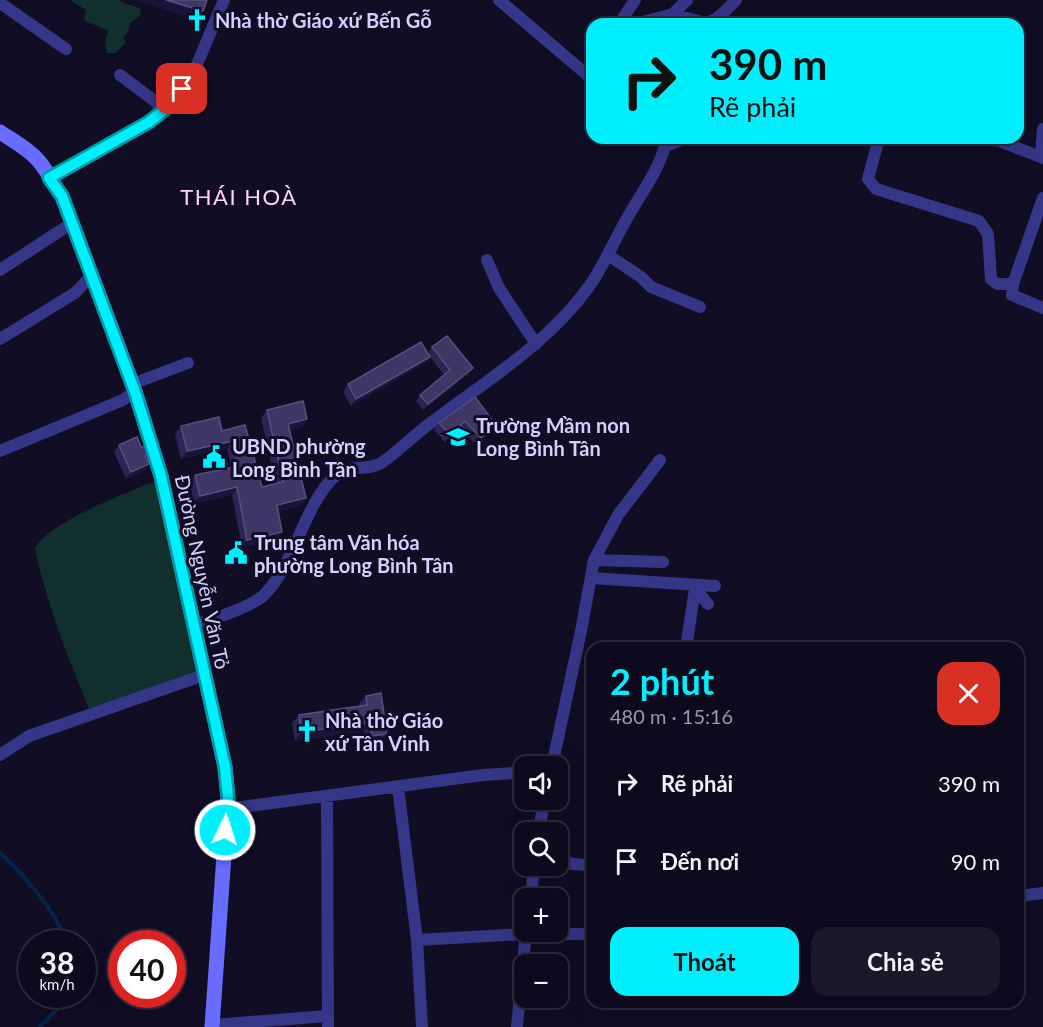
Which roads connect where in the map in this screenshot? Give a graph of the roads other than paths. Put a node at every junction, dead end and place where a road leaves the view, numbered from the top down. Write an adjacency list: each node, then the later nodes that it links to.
1 (225, 0): 15 (street)
2 (499, 0): 13 (street)
3 (635, 0): 8 (street)
4 (687, 0): 7 (street)
5 (736, 0): 11 (street)
6 (0, 3): 12 (street)
7 (673, 14): 9 (street); 10 (street)
8 (623, 18)
9 (658, 18)
10 (689, 18)
11 (719, 18)
12 (66, 49)
13 (586, 68)
14 (120, 75): 15 (street)
15 (162, 112): 22 (street)
16 (1043, 129): 21 (street)
17 (0, 132): 22 (street, Đường Nguyễn Văn Tỏ)
18 (662, 144): 25 (street)
19 (877, 144): 29 (street)
20 (1008, 144): 21 (street)
21 (1042, 157)
22 (49, 178): 24 (street, Đường Nguyễn Văn Tỏ)
23 (1043, 198): 29 (street)
24 (72, 223): 27 (street); 28 (street, Đường Nguyễn Văn Tỏ)
25 (608, 255): 30 (street); 33 (street)
26 (487, 260): 33 (street)
27 (0, 270)
28 (91, 276): 32 (street); 35 (street, Đường Nguyễn Văn Tỏ)
29 (1012, 284): 31 (street)
30 (700, 308)
31 (1043, 308)
32 (0, 339)
33 (536, 344): 44 (street)
34 (189, 363): 35 (street)
35 (134, 388): 36 (street); 44 (street, Đường Nguyễn Văn Tỏ)
36 (1, 449)
37 (660, 460): 38 (street)
38 (594, 560): 39 (street); 40 (street)
39 (663, 562)
40 (591, 578): 42 (street); 48 (street)
41 (715, 586): 42 (street)
42 (693, 587): 43 (street); 45 (street)
43 (708, 604)
44 (193, 626): 46 (street, Đường Nguyễn Văn Tỏ)
45 (687, 642)
46 (204, 675): 47 (street); 52 (street, Đường Nguyễn Văn Tỏ)
47 (0, 754)
48 (554, 756)
49 (514, 773): 50 (street)
50 (398, 787): 51 (street); 60 (street)
51 (327, 797): 52 (street); 62 (street)
52 (227, 809): 63 (street, Đường Nguyễn Văn Tỏ)
53 (568, 863): 54 (street)
54 (586, 865)
55 (1043, 893): 56 (street)
56 (1024, 895)
57 (514, 934): 60 (street)
58 (568, 934): 59 (street)
59 (586, 934)
60 (417, 940): 64 (street)
61 (525, 942): 65 (street)
62 (328, 1022): 63 (street)
63 (212, 1026)
64 (422, 1027)
65 (518, 1027)

